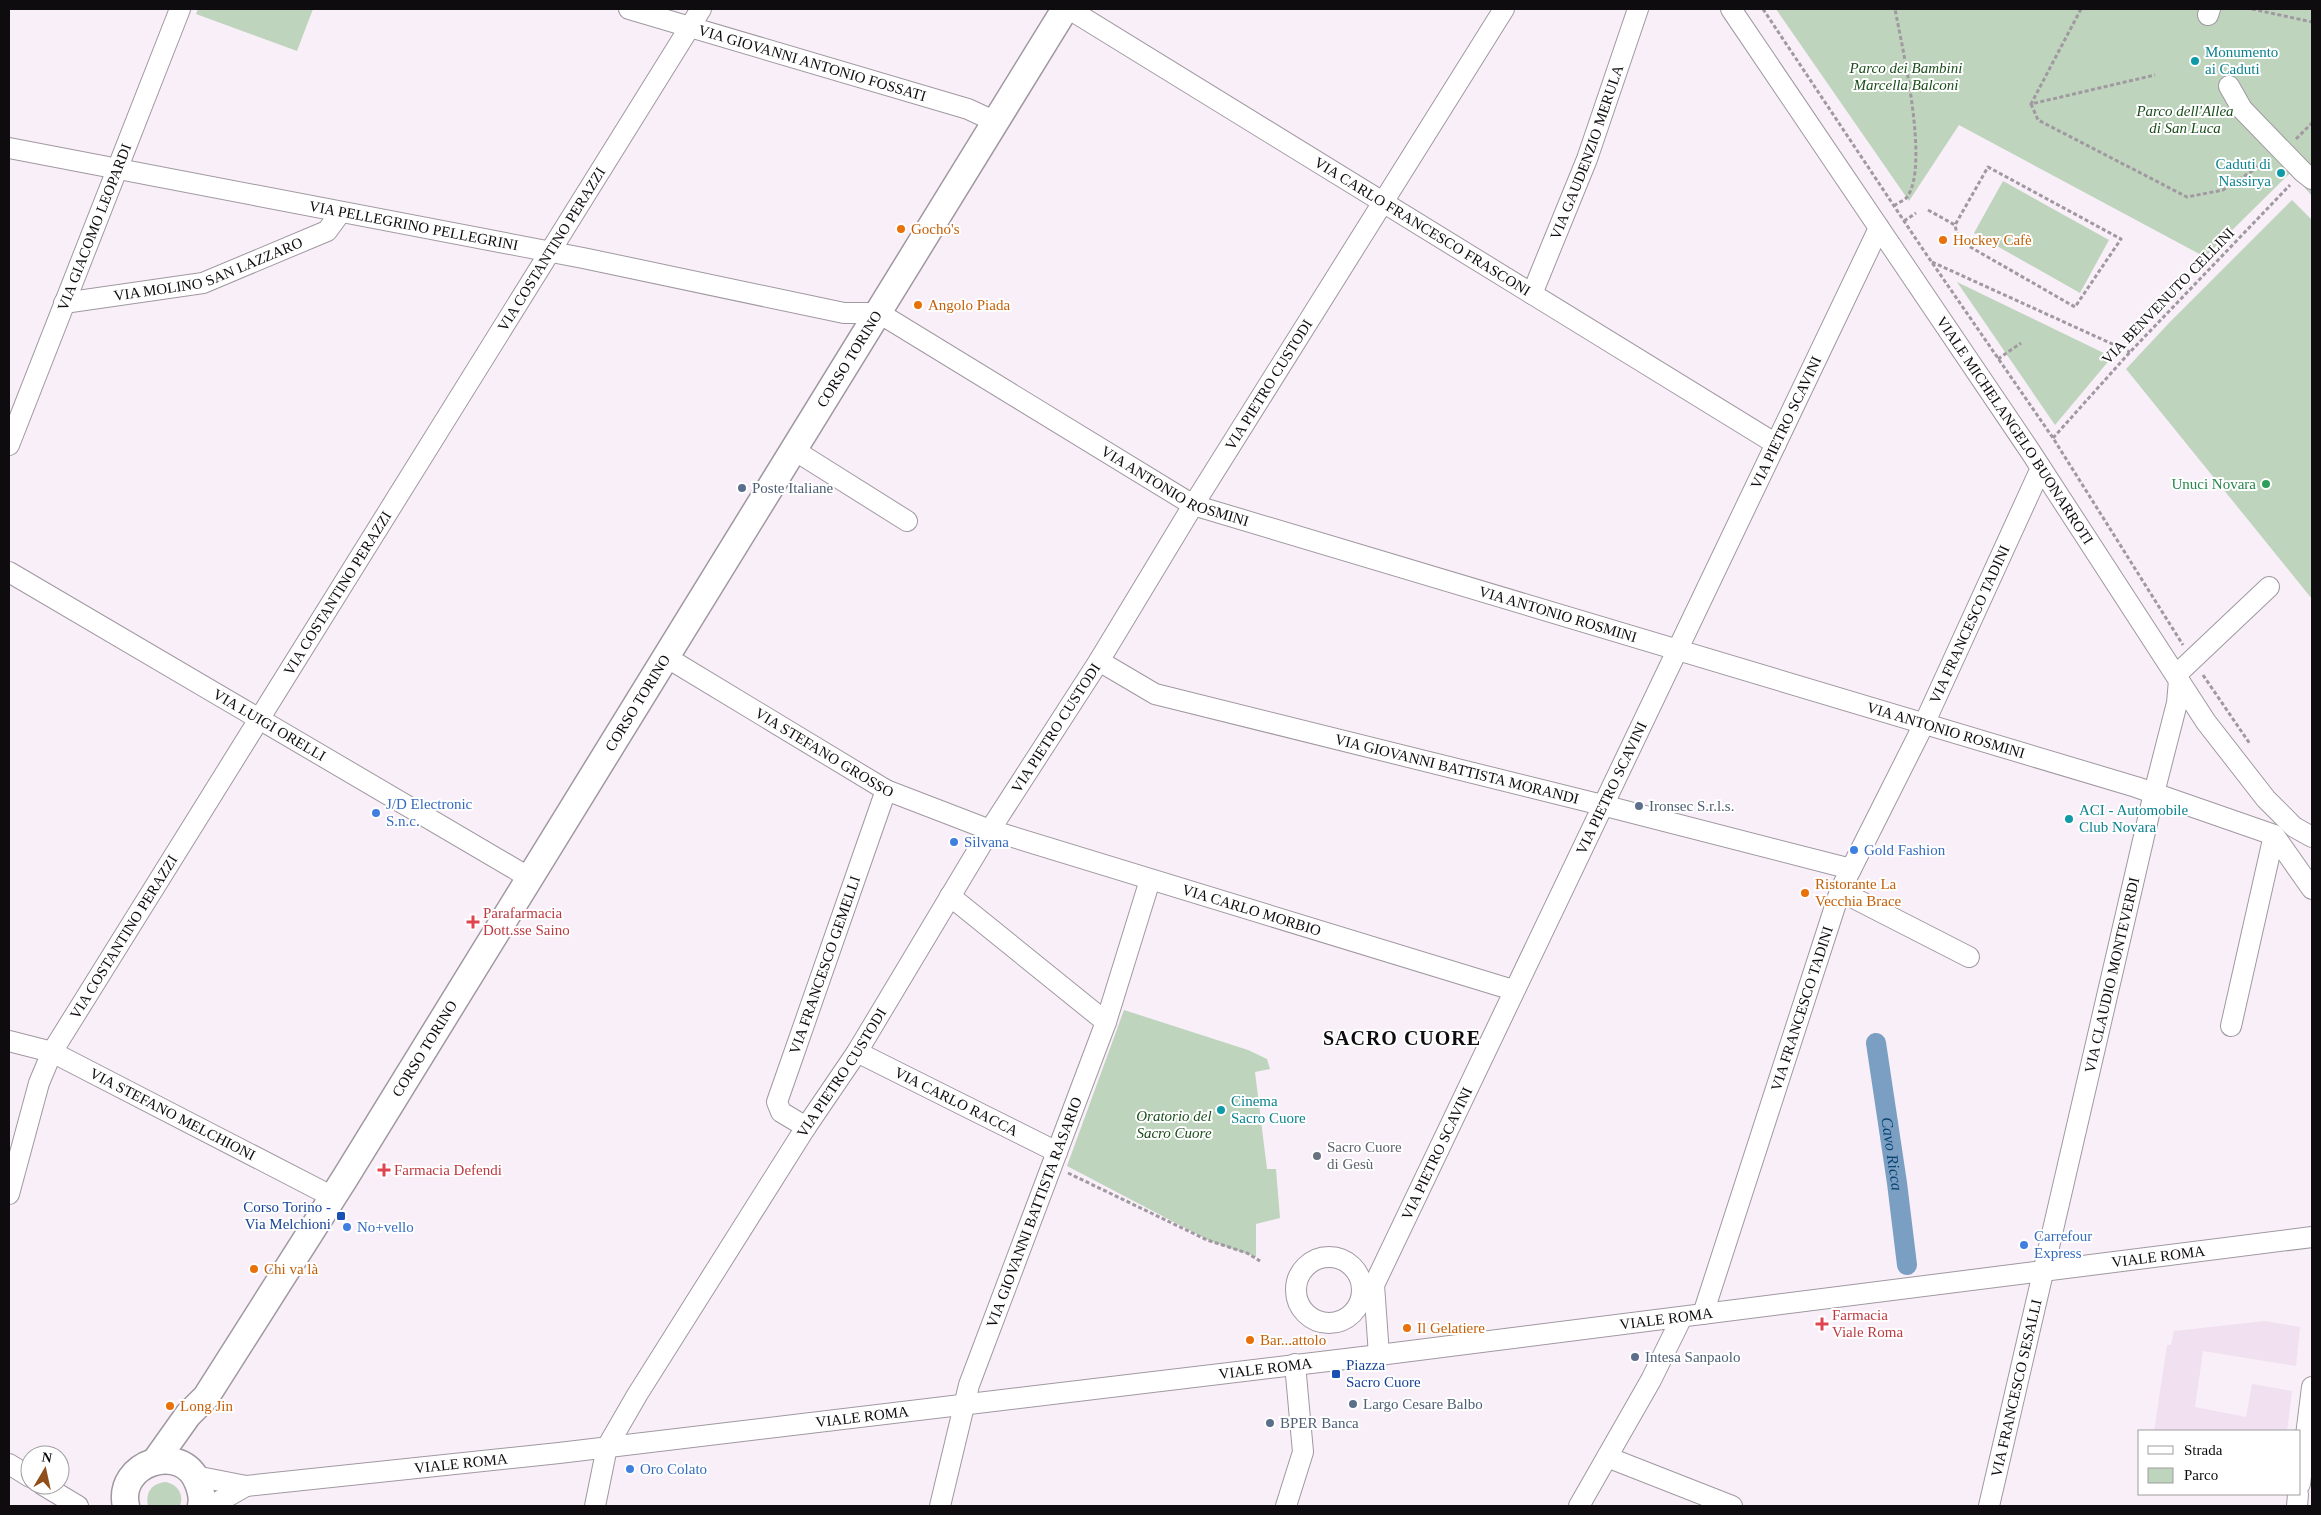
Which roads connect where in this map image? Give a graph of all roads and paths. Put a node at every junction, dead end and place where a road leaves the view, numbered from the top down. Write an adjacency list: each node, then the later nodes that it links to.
1 (180, 9): 20 (street, VIA GIACOMO LEOPARDI)
2 (629, 9): 13 (street, VIA GIOVANNI ANTONIO FOSSATI)
3 (701, 9): 13 (street, VIA COSTANTINO PERAZZI)
4 (1067, 9): 17 (main road, CORSO TORINO); 22 (street, VIA CARLO FRANCESCO FRASCONI)
5 (1504, 9): 22 (street, VIA PIETRO CUSTODI)
6 (1638, 9): 32 (street, VIA GAUDENZIO MERULA)
7 (1731, 9): 29 (street, VIALE MICHELANGELO BUONARROTI)
8 (1763, 9): 23 (path)
9 (1895, 9): 23 (path)
10 (2081, 9): 16 (path)
11 (2252, 9): 12 (path)
12 (2312, 22)
13 (690, 27): 17 (street, VIA GIOVANNI ANTONIO FOSSATI); 30 (street, VIA COSTANTINO PERAZZI)
14 (2155, 75): 16 (path)
15 (2229, 86): 18 (street)
16 (2031, 104): 18 (path)
17 (996, 122): 34 (main road, CORSO TORINO)
18 (2277, 145): 21 (street)
19 (9, 148): 20 (street, VIA PELLEGRINO PELLEGRINI)
20 (117, 170): 25 (street, VIA PELLEGRINO PELLEGRINI); 33 (street, VIA GIACOMO LEOPARDI)
21 (2309, 173): 36 (path, VIA BENVENUTO CELLINI)
22 (1382, 202): 32 (street, VIA CARLO FRANCESCO FRASCONI); 43 (street, VIA PIETRO CUSTODI)
23 (1894, 206): 27 (path)
24 (1928, 210): 28 (path)
25 (341, 212): 30 (street, VIA PELLEGRINO PELLEGRINI); 33 (street, VIA MOLINO SAN LAZZARO)
26 (1916, 213): 27 (path)
27 (1904, 221): 31 (path)
28 (1955, 225): 28 (path)
29 (1879, 228): 39 (street, VIA PIETRO SCAVINI); 42 (street, VIALE MICHELANGELO BUONARROTI)
30 (550, 251): 34 (street, VIA PELLEGRINO PELLEGRINI); 52 (street, VIA COSTANTINO PERAZZI)
31 (1932, 262): 36 (path); 37 (path)
32 (1532, 294): 39 (street, VIA CARLO FRANCESCO FRASCONI)
33 (64, 304): 40 (street, VIA GIACOMO LEOPARDI)
34 (879, 313): 41 (main road, CORSO TORINO); 43 (street, VIA ANTONIO ROSMINI)
35 (2021, 343): 37 (path)
36 (2130, 352): 38 (path, VIA BENVENUTO CELLINI)
37 (1998, 359): 38 (path)
38 (2053, 438): 49 (path)
39 (1776, 444): 47 (street, VIA PIETRO SCAVINI)
40 (9, 445)
41 (794, 450): 44 (street); 48 (main road, CORSO TORINO)
42 (2041, 468): 51 (street, VIALE MICHELANGELO BUONARROTI); 53 (street, VIA FRANCESCO TADINI)
43 (1193, 505): 47 (street, VIA ANTONIO ROSMINI); 50 (street, VIA PIETRO CUSTODI)
44 (907, 521)
45 (9, 572): 52 (street, VIA LUIGI ORELLI)
46 (2269, 587): 49 (street)
47 (1677, 650): 53 (street, VIA ANTONIO ROSMINI); 57 (street, VIA PIETRO SCAVINI)
48 (666, 657): 55 (street, VIA STEFANO GROSSO); 62 (main road, CORSO TORINO)
49 (2192, 660): 51 (street); 54 (path)
50 (1098, 661): 57 (street, VIA GIOVANNI BATTISTA MORANDI); 58 (street, VIA PIETRO CUSTODI)
51 (2177, 677): 56 (street, VIA CLAUDIO MONTEVERDI); 60 (street, VIALE MICHELANGELO BUONARROTI)
52 (260, 719): 62 (street, VIA LUIGI ORELLI); 72 (street, VIA COSTANTINO PERAZZI)
53 (1924, 724): 56 (street, VIA ANTONIO ROSMINI); 61 (street, VIA FRANCESCO TADINI)
54 (2253, 748)
55 (886, 790): 58 (street, VIA STEFANO GROSSO); 74 (street, VIA FRANCESCO GEMELLI)
56 (2154, 793): 59 (street, VIA ANTONIO ROSMINI); 80 (street, VIA CLAUDIO MONTEVERDI)
57 (1602, 805): 61 (street, VIA GIOVANNI BATTISTA MORANDI); 68 (street, VIA PIETRO SCAVINI)
58 (990, 830): 63 (street, VIA CARLO MORBIO); 66 (street, VIA PIETRO CUSTODI)
59 (2274, 835): 64 (street); 70 (street)
60 (2312, 837)
61 (1851, 870): 65 (street, VIA FRANCESCO TADINI)
62 (530, 878): 77 (main road, CORSO TORINO)
63 (1150, 880): 68 (street, VIA CARLO MORBIO); 69 (street, VIA GIOVANNI BATTISTA RASARIO)
64 (2312, 889)
65 (1840, 891): 67 (street); 81 (street, VIA FRANCESCO TADINI)
66 (950, 896): 69 (street); 73 (street, VIA PIETRO CUSTODI)
67 (1969, 957)
68 (1514, 990): 83 (street, VIA PIETRO SCAVINI)
69 (1106, 1022): 75 (street, VIA GIOVANNI BATTISTA RASARIO)
70 (2230, 1026)
71 (9, 1041): 72 (street, VIA STEFANO MELCHIONI)
72 (52, 1052): 76 (street, VIA COSTANTINO PERAZZI); 77 (street, VIA STEFANO MELCHIONI)
73 (857, 1052): 74 (street, VIA PIETRO CUSTODI); 75 (street, VIA CARLO RACCA)
74 (806, 1127): 88 (street, VIA PIETRO CUSTODI)
75 (1059, 1161): 79 (path); 87 (street, VIA GIOVANNI BATTISTA RASARIO)
76 (9, 1194)
77 (333, 1197): 86 (main road, CORSO TORINO)
78 (2312, 1238): 80 (street, VIALE ROMA)
79 (1260, 1262)
80 (2045, 1271): 81 (street, VIALE ROMA); 106 (street, VIA FRANCESCO SESALLI)
81 (1703, 1314): 82 (street, VIALE ROMA)
82 (1682, 1317): 83 (street, VIALE ROMA); 89 (street)
83 (1378, 1355): 84 (street, VIALE ROMA)
84 (1295, 1364): 87 (street, VIALE ROMA); 103 (street)
85 (2312, 1387): 94 (street)
86 (206, 1397): 90 (main road, CORSO TORINO); 93 (main road, CORSO TORINO)
87 (964, 1403): 88 (street, VIALE ROMA); 102 (street, VIA GIOVANNI BATTISTA RASARIO)
88 (607, 1447): 95 (street, VIALE ROMA); 101 (street, VIA PIETRO CUSTODI)
89 (1607, 1457): 104 (street); 105 (street)
90 (156, 1460): 93 (main road); 97 (main road)
91 (9, 1464): 92 (street)
92 (20, 1471)
93 (194, 1474): 95 (street, VIALE ROMA); 99 (main road, CORSO TORINO)
94 (2301, 1476)
95 (246, 1486): 100 (street, VIALE ROMA)
96 (60, 1495): 98 (street)
97 (123, 1504)
98 (78, 1506)
99 (201, 1506)
100 (210, 1506)
101 (595, 1506)
102 (940, 1506)
103 (1286, 1506)
104 (1579, 1506)
105 (1732, 1506)
106 (1989, 1506)

